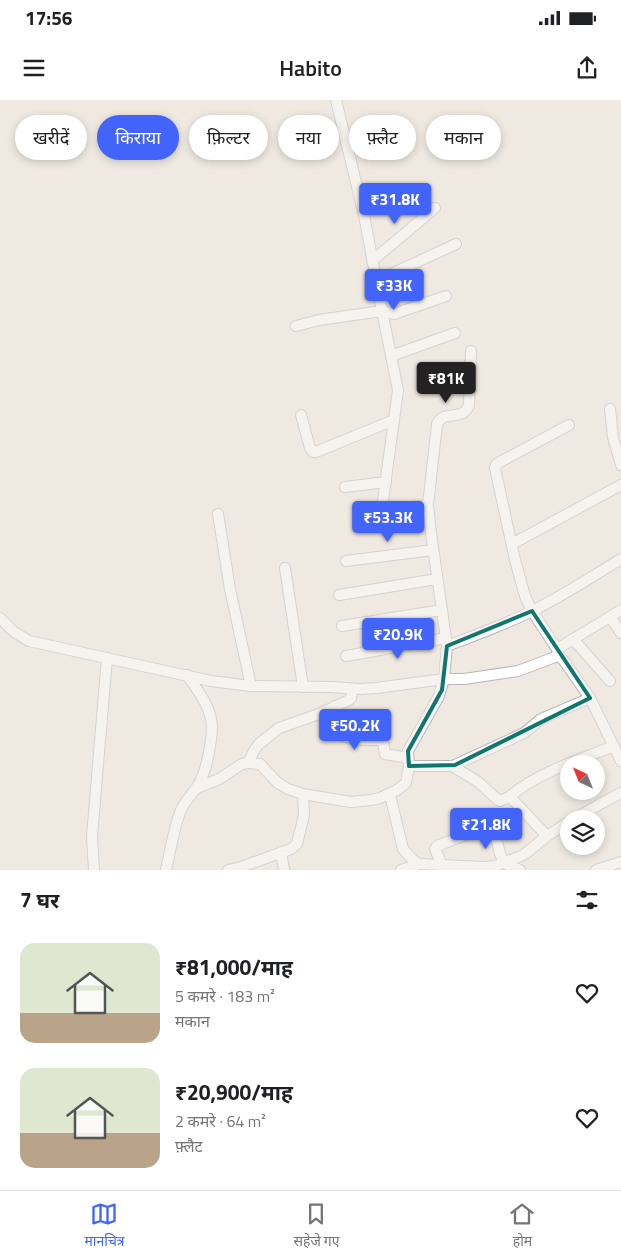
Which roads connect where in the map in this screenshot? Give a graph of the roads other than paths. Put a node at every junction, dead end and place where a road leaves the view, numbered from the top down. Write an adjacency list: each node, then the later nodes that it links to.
1 (336, 100): 4 (street)
2 (435, 208): 4 (street)
3 (456, 244): 5 (street)
4 (372, 261): 5 (street)
5 (376, 281): 7 (street)
6 (446, 296): 7 (street)
7 (382, 312): 8 (street); 11 (street)
8 (296, 326)
9 (456, 333): 11 (street)
10 (471, 351): 20 (street)
11 (391, 356): 14 (street)
12 (610, 409): 16 (street)
13 (301, 415): 14 (street)
14 (394, 420): 17 (street)
15 (569, 425): 22 (street)
16 (621, 466)
17 (386, 482): 19 (street); 20 (street)
18 (621, 485): 22 (street)
19 (345, 486)
20 (428, 505): 23 (street)
21 (218, 514): 44 (street)
22 (512, 544): 31 (street)
23 (433, 550): 25 (street); 27 (street)
24 (621, 559): 31 (street)
25 (346, 561)
26 (285, 568): 45 (street)
27 (437, 579): 28 (street); 29 (street)
28 (339, 595)
29 (442, 610): 34 (street); 37 (street)
30 (621, 610): 32 (street)
31 (532, 611): 37 (street); 38 (street)
32 (610, 617): 35 (street); 36 (street)
33 (0, 618): 40 (street)
34 (342, 626)
35 (621, 633)
36 (573, 639): 38 (street); 43 (street)
37 (446, 642): 39 (street); 42 (street)
38 (558, 653): 42 (street); 47 (street)
39 (346, 656)
40 (107, 658): 41 (street); 69 (street)
41 (187, 675): 44 (street); 54 (street)
42 (444, 679): 46 (street); 52 (street)
43 (610, 681)
44 (251, 686): 45 (street)
45 (303, 687): 46 (street)
46 (353, 689): 48 (street)
47 (590, 698): 49 (street); 53 (street)
48 (336, 706): 51 (street); 52 (street)
49 (614, 746): 50 (street); 58 (street)
50 (621, 761)
51 (248, 762): 54 (street); 56 (street)
52 (408, 762): 53 (street); 57 (street)
53 (452, 766): 58 (street)
54 (197, 788): 70 (street)
55 (621, 793): 59 (street)
56 (304, 794): 57 (street); 64 (street)
57 (390, 794): 67 (street)
58 (509, 797): 63 (street)
59 (590, 810)
60 (494, 828): 66 (street)
61 (560, 828): 63 (street)
62 (465, 835): 68 (street)
63 (547, 836): 66 (street)
64 (281, 852): 71 (street); 72 (street)
65 (621, 862): 75 (street)
66 (504, 863): 68 (street); 74 (street)
67 (424, 866): 68 (street); 73 (street)
68 (442, 866)
69 (94, 870)
70 (166, 870)
71 (228, 870)
72 (284, 870)
73 (401, 870)
74 (520, 870)
75 (596, 870)

